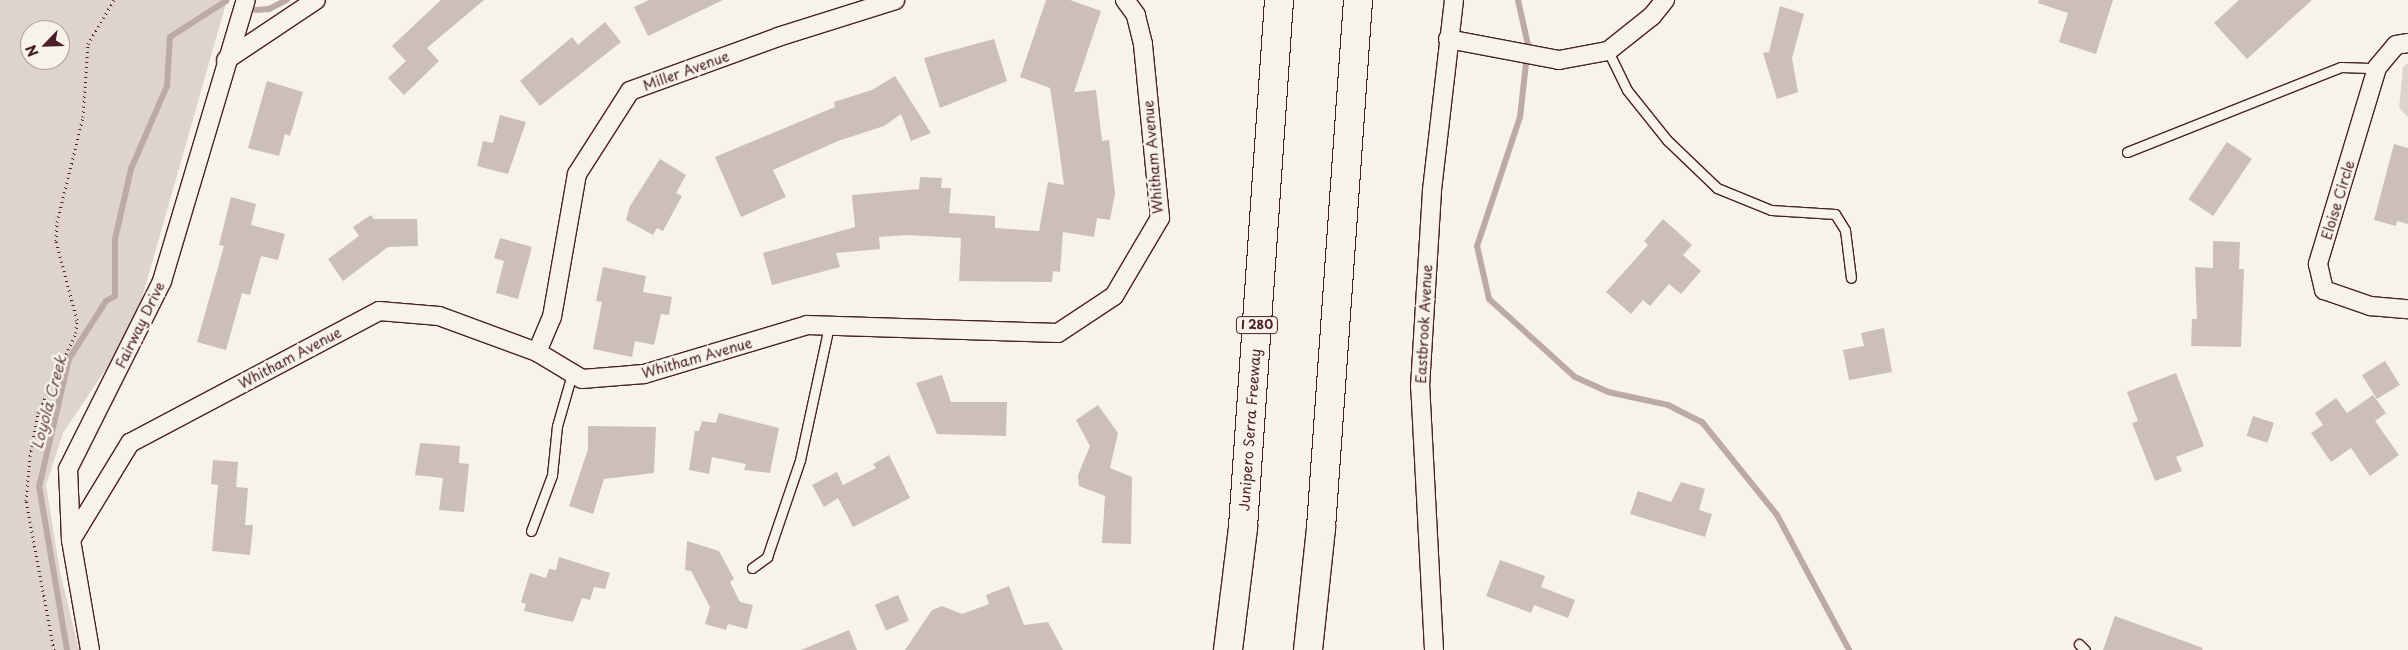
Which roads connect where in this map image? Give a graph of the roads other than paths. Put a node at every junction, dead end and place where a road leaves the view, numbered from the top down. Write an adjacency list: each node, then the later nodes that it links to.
1 (246, 0): 12 (street, Fairway Drive)
2 (316, 0): 12 (street)
3 (895, 0): 18 (street, Miller Avenue)
4 (1125, 0): 17 (street, Whitham Avenue)
5 (1279, 0): 24 (highway, Junipero Serra Freeway / I 280)
6 (1358, 0): 25 (highway)
7 (1454, 0): 9 (street, Eastbrook Avenue)
8 (1664, 0): 11 (street)
9 (1448, 39): 11 (street); 26 (street, Eastbrook Avenue)
10 (2408, 43): 13 (street, Eloise Circle)
11 (1608, 51): 15 (lane)
12 (226, 60): 21 (street, Fairway Drive)
13 (2377, 68): 14 (lane); 16 (street, Eloise Circle)
14 (2127, 152)
15 (1851, 278)
16 (2408, 309)
17 (829, 326): 19 (street, Whitham Avenue); 22 (lane)
18 (537, 352): 19 (street, Whitham Avenue); 21 (street, Whitham Avenue)
19 (572, 374): 20 (lane)
20 (532, 531)
21 (71, 540): 23 (street, Fairway Drive)
22 (752, 568)
23 (90, 650)
24 (1228, 650)
25 (1308, 650)
26 (1434, 650)

